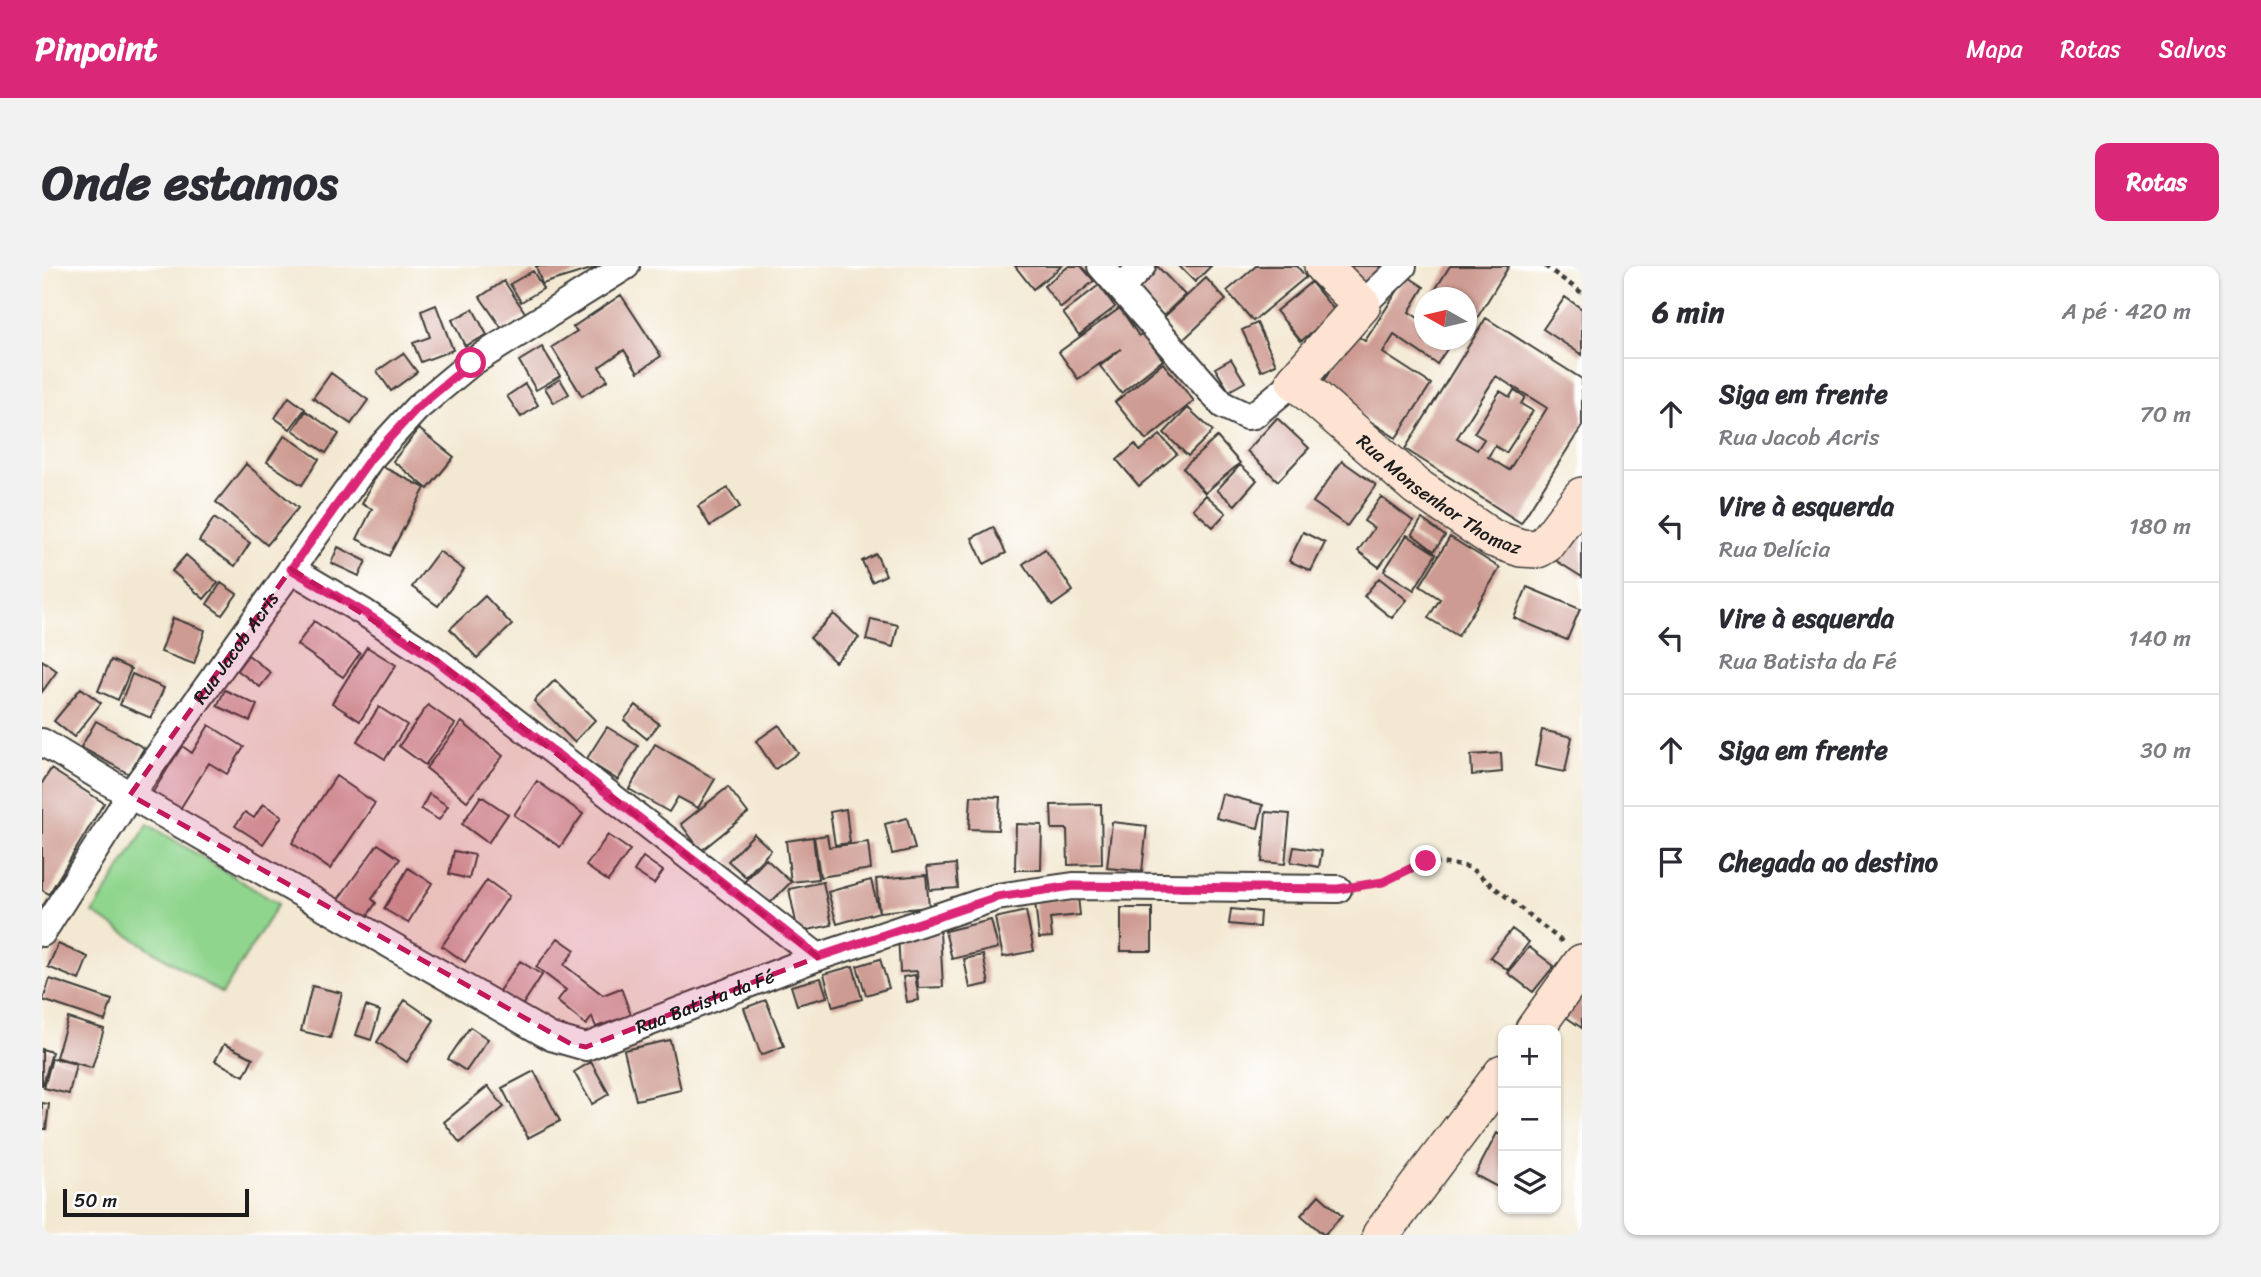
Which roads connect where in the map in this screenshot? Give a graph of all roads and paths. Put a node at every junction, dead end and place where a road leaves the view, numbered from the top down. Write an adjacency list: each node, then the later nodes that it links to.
1 (626, 266): 12 (street, Rua Jacob Acris)
2 (1101, 266): 7 (street)
3 (1142, 266): 7 (street)
4 (1323, 266): 9 (street)
5 (1404, 266): 9 (street)
6 (1545, 266): 8 (path)
7 (1121, 288): 10 (street)
8 (1582, 293)
9 (1362, 305): 10 (street)
10 (1295, 381): 11 (street, Rua Monsenhor Thomaz)
11 (1582, 496)
12 (291, 569): 14 (street, Rua Jacob Acris); 18 (street)
13 (42, 742): 14 (street, Rua Batista da Fé)
14 (130, 795): 16 (street, Rua Jacob Acris); 18 (street, Rua Batista da Fé)
15 (1338, 889): 17 (path); 18 (street, Rua Batista da Fé)
16 (42, 933)
17 (1577, 956): 19 (street)
18 (818, 957)
19 (1537, 1025)
20 (1498, 1080): 21 (street)
21 (1381, 1235)

